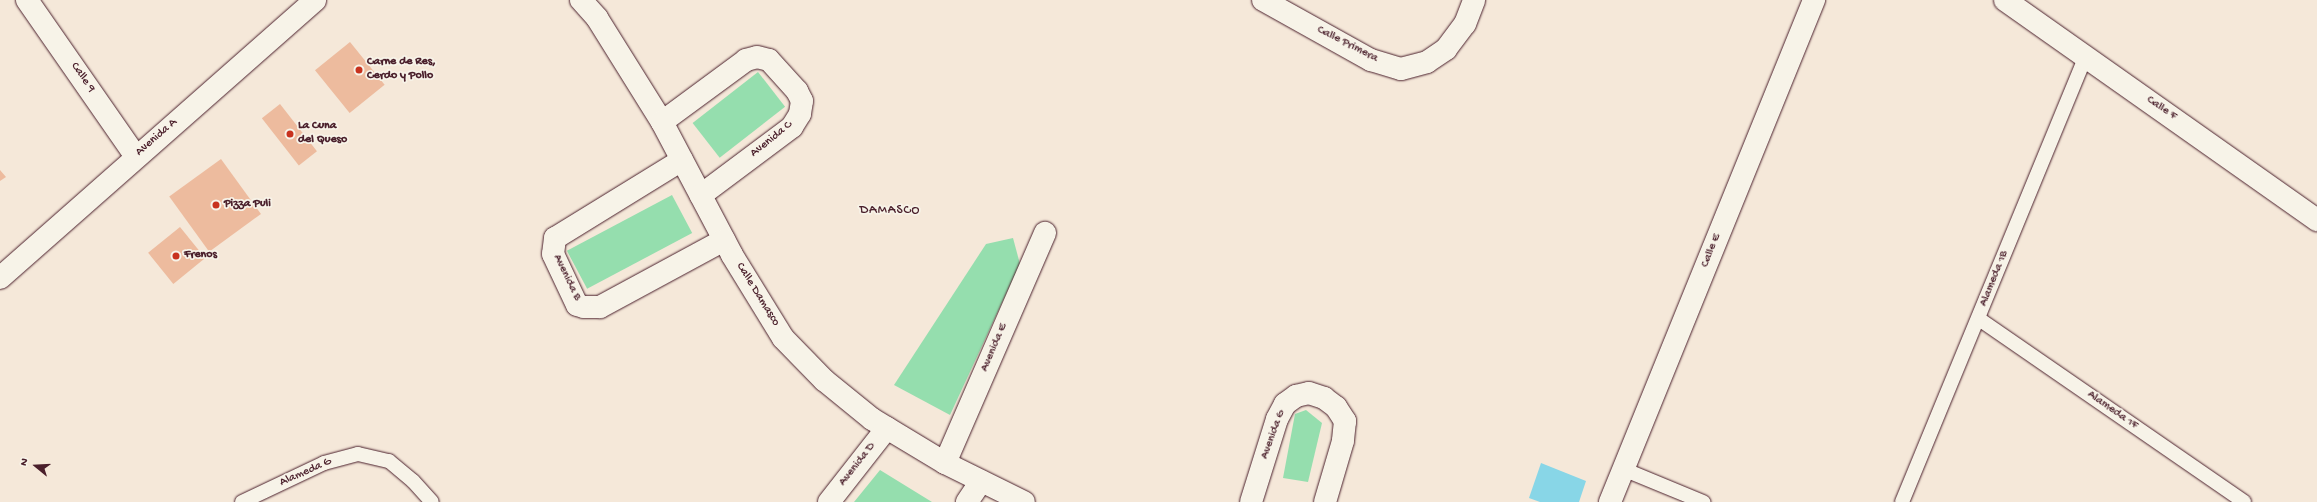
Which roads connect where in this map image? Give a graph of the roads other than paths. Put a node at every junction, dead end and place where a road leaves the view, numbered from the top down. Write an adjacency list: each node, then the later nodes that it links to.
1 (27, 0): 10 (street, Calle 9)
2 (315, 0): 10 (street, Avenida A)
3 (581, 0): 9 (street, Calle Damasco)
4 (1263, 0): 5 (street, Calle Primera)
5 (1474, 0)
6 (1814, 0): 20 (street, Calle E)
7 (2005, 0): 8 (street, Calle F)
8 (2086, 56): 13 (street, Calle F); 17 (lane, Alameda 1B)
9 (662, 122): 11 (street, Calle Damasco); 12 (street, Avenida C)
10 (136, 157): 16 (street, Avenida A)
11 (682, 160): 12 (street, Calle Damasco); 15 (street, Avenida B)
12 (701, 195): 15 (street, Calle Damasco)
13 (2317, 220)
14 (1045, 233): 19 (street, Avenida E)
15 (724, 240): 18 (street, Calle Damasco)
16 (0, 278)
17 (1979, 319): 31 (lane, Alameda 1B); 32 (lane, Alameda 1F)
18 (887, 428): 19 (street, Calle Damasco); 24 (street, Avenida D)
19 (945, 463): 21 (street, Calle Damasco)
20 (1623, 469): 29 (street, Calle E); 30 (lane)
21 (981, 481): 25 (street); 26 (street, Calle Damasco)
22 (242, 502): 23 (lane, Alameda G)
23 (432, 502)
24 (829, 502)
25 (967, 502)
26 (1024, 502)
27 (1251, 502): 28 (street, Avenida G)
28 (1325, 502)
29 (1610, 502)
30 (1703, 502)
31 (1902, 502)
32 (2244, 502)

